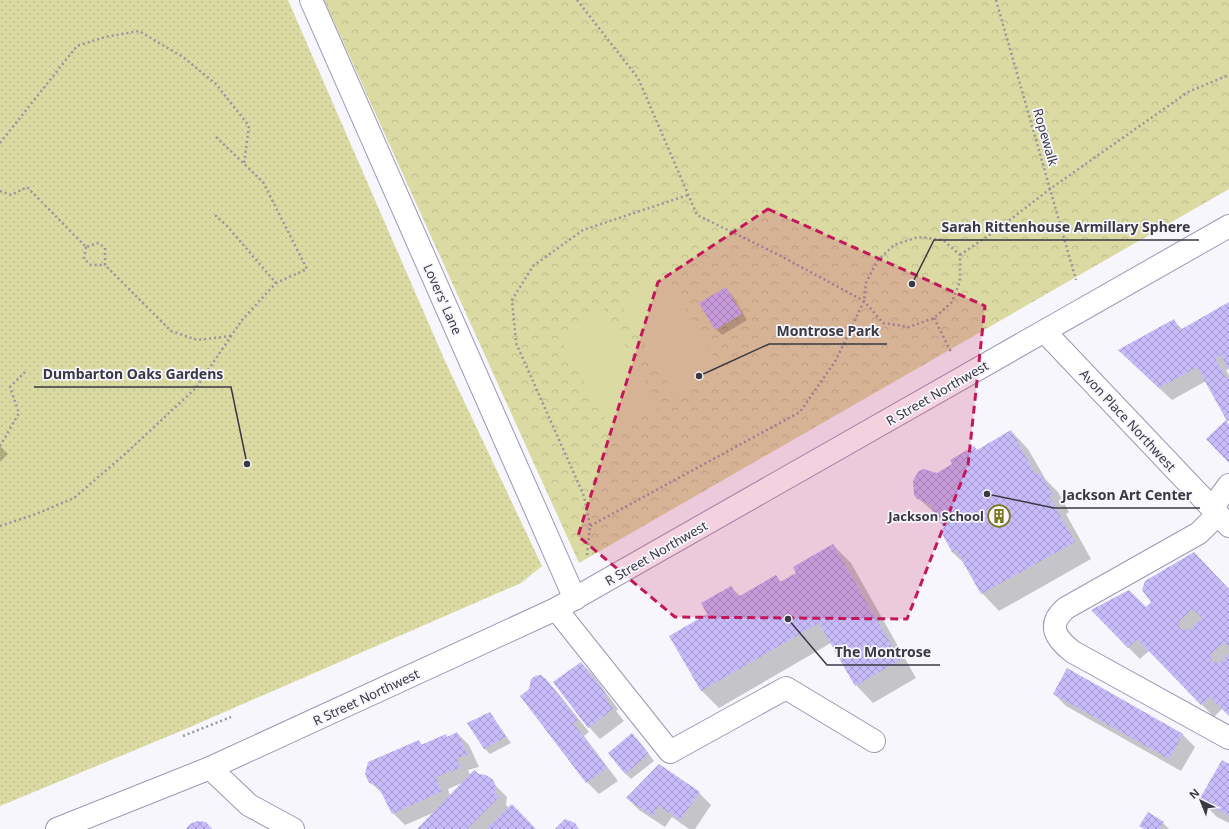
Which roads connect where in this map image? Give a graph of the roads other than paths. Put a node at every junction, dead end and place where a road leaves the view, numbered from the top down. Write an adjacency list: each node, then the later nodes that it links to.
1 (311, 0): 6 (street, Lovers' Lane)
2 (1229, 226): 3 (street, R Street Northwest)
3 (1045, 332): 5 (street, Avon Place Northwest); 6 (street, R Street Northwest)
4 (1229, 485): 5 (street)
5 (1220, 516): 8 (street)
6 (575, 599): 7 (street, R Street Northwest)
7 (556, 609): 9 (street); 10 (street, R Street Northwest)
8 (1229, 738)
9 (874, 741)
10 (210, 768): 11 (street, R Street Northwest); 12 (street)
11 (57, 829)
12 (293, 829)

